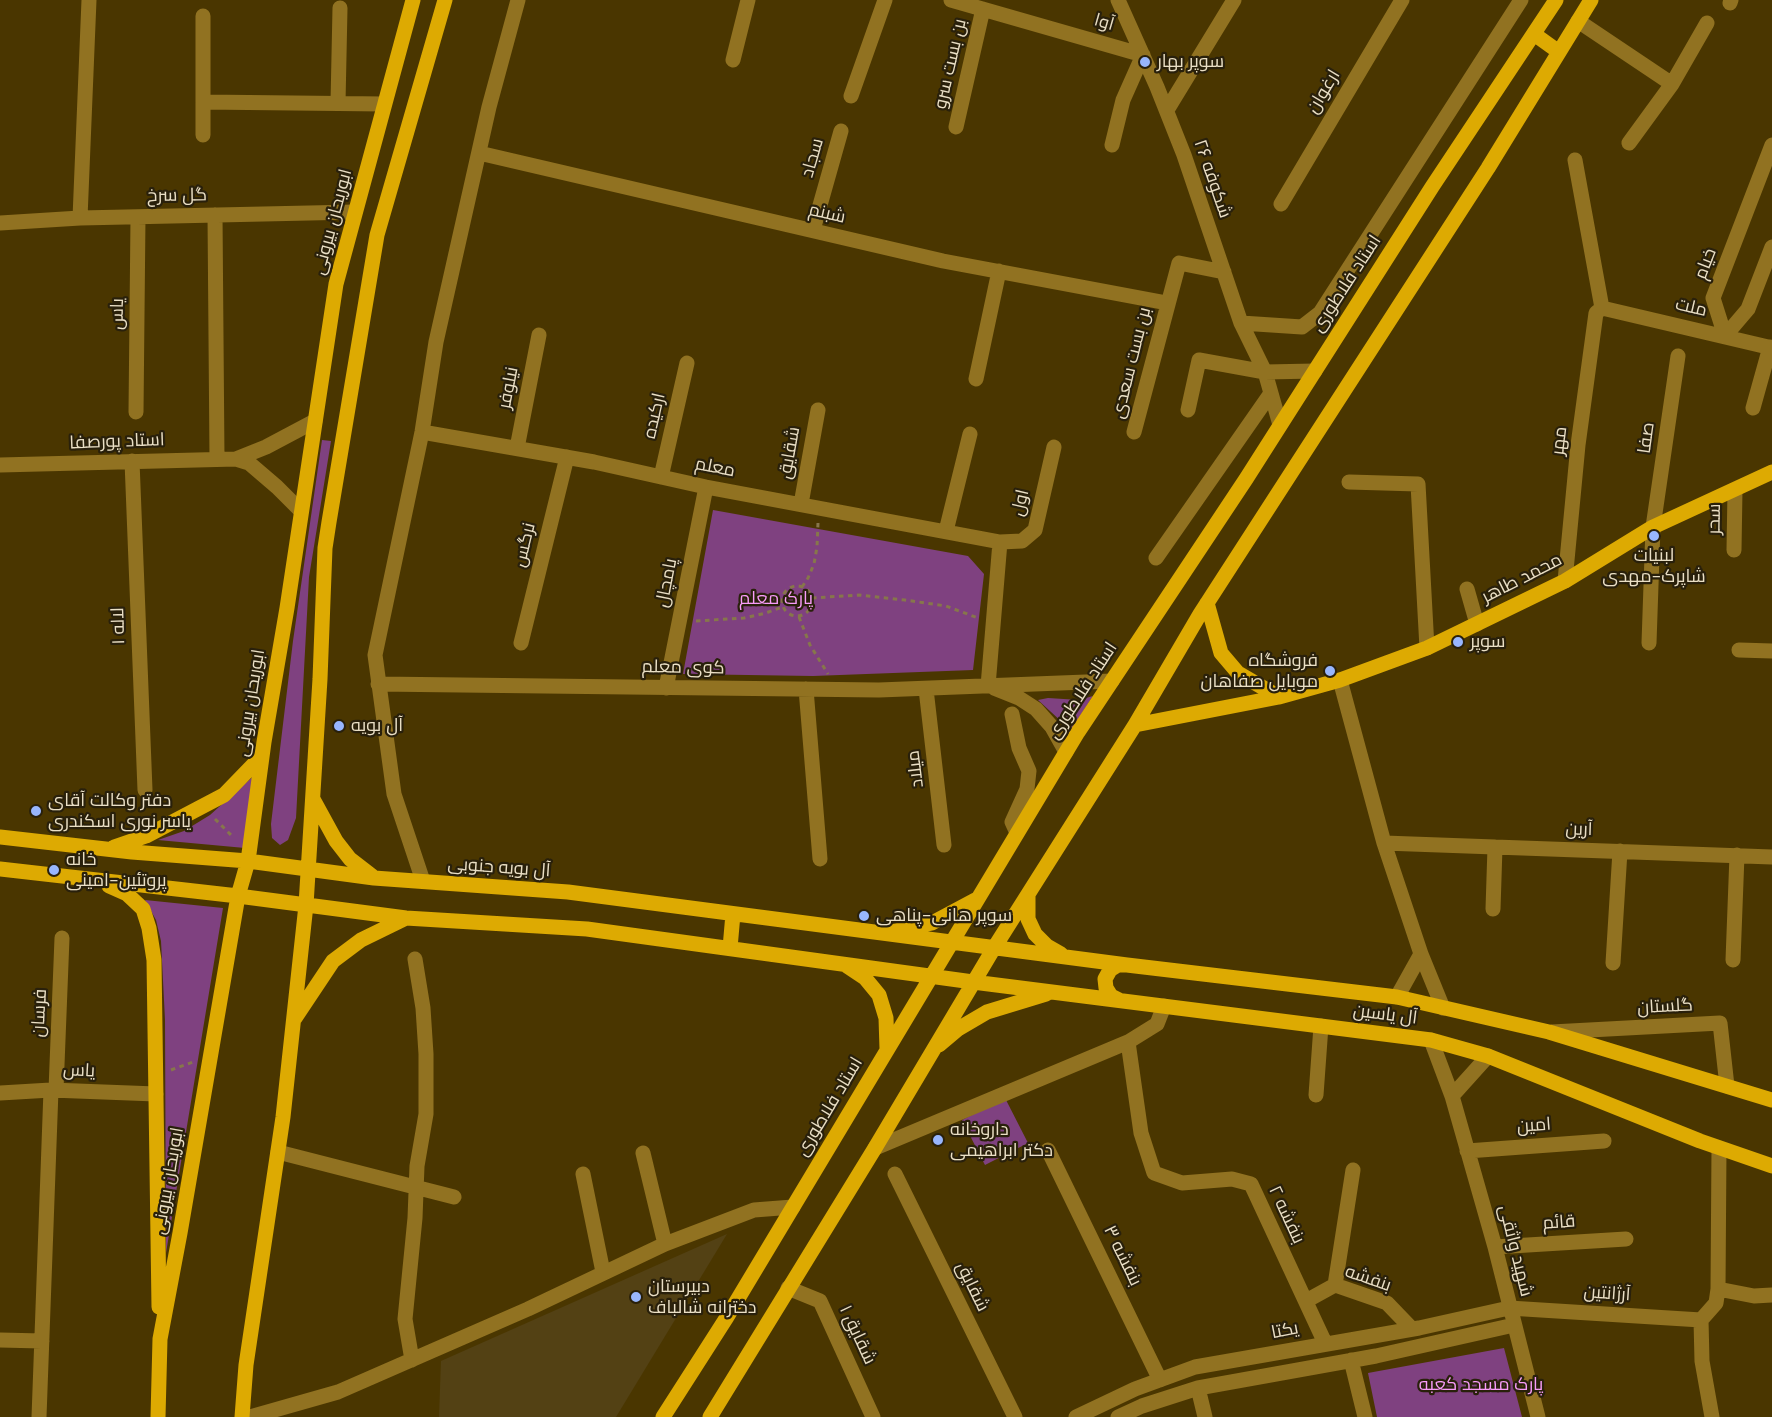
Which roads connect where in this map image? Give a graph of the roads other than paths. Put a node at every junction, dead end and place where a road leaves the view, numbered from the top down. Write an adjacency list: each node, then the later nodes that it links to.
1 (89, 0): 41 (street)
2 (413, 0): 27 (main road, ابوریحان بیرونی)
3 (445, 0): 109 (main road)
4 (518, 0): 35 (street)
5 (748, 0): 22 (street)
6 (885, 0): 24 (street)
7 (951, 0): 15 (street, آوا)
8 (1118, 0): 21 (street, شکوفه ۲۶)
9 (1234, 0): 28 (street)
10 (1402, 0): 37 (street, ارغوان)
11 (1521, 0): 49 (street)
12 (1556, 0): 19 (main road, استاد فلاطوری)
13 (1591, 0): 17 (main road)
14 (340, 8): 26 (street)
15 (983, 9): 21 (street, آوا); 29 (street, بن بست سرو)
16 (203, 16): 25 (street)
17 (1578, 21): 20 (main road); 23 (street)
18 (1707, 23): 23 (street)
19 (1534, 34): 20 (main road); 55 (main road, استاد فلاطوری)
20 (1559, 52): 89 (main road)
21 (1143, 55): 28 (street, شکوفه ۲۶); 34 (street)
22 (733, 60)
23 (1672, 84): 32 (street)
24 (851, 96)
25 (203, 102): 26 (street); 31 (street)
26 (338, 103): 27 (street)
27 (384, 104): 38 (main road, ابوریحان بیرونی)
28 (1167, 110): 46 (street, شکوفه ۲۶)
29 (956, 127)
30 (841, 131): 43 (street, سجاد)
31 (203, 135)
32 (1629, 143)
33 (1772, 145): 51 (street, خیام)
34 (1112, 146)
35 (479, 153): 43 (street, شبنم); 65 (street)
36 (1575, 160): 48 (street)
37 (1281, 204)
38 (355, 212): 39 (street, گل سرخ); 63 (main road, ابوریحان بیرونی)
39 (215, 215): 40 (street, گل سرخ); 71 (street)
40 (138, 217): 41 (street, گل سرخ); 62 (street, یاس)
41 (80, 218): 42 (street, گل سرخ)
42 (0, 223)
43 (813, 231): 45 (street, شبنم)
44 (1772, 247): 51 (street)
45 (999, 271): 47 (street, شبنم); 57 (street)
46 (1224, 272): 47 (street, بن بست سعدی); 49 (street, شکوفه ۲۶)
47 (1167, 303): 66 (street, بن بست سعدی)
48 (1602, 308): 51 (street, ملت); 87 (street, مهر)
49 (1241, 323): 56 (street, شکوفه ۲۶)
50 (539, 335): 69 (street, نیلوفر)
51 (1725, 336): 52 (street, ملت)
52 (1771, 347): 59 (street)
53 (1678, 356): 82 (street, صفا)
54 (687, 363): 76 (street, ارکیده)
55 (1315, 371): 56 (street); 64 (main road, استاد فلاطوری)
56 (1265, 372): 58 (street, شکوفه ۲۶); 61 (street)
57 (976, 379)
58 (1271, 393): 64 (street, شکوفه ۲۶); 86 (street)
59 (1753, 408)
60 (818, 410): 80 (street, شقایق)
61 (1188, 410)
62 (136, 412)
63 (315, 421): 72 (street); 81 (main road, ابوریحان بیرونی)
64 (1280, 425): 97 (main road, استاد فلاطوری)
65 (422, 432): 69 (street, معلم); 98 (street)
66 (1134, 432)
67 (970, 434): 83 (street)
68 (1054, 447): 84 (street, اول)
69 (517, 448): 70 (street, معلم)
70 (567, 457): 76 (street, معلم); 91 (street, نرگس)
71 (217, 459): 72 (street, استاد پورصفا); 73 (street, استاد پورصفا)
72 (236, 459): 81 (street)
73 (132, 461): 74 (street, استاد پورصفا); 108 (street, لاله ۱)
74 (0, 465)
75 (1772, 472): 79 (main road, محمد طاهر)
76 (661, 477): 78 (street, معلم)
77 (1349, 482): 93 (street)
78 (706, 487): 80 (street, معلم); 100 (street, پامچال)
79 (1736, 490): 82 (main road, محمد طاهر); 85 (street, سحر)
80 (809, 505): 83 (street, معلم)
81 (300, 510): 106 (main road, ابوریحان بیرونی)
82 (1653, 527): 87 (main road, محمد طاهر); 92 (street, صفا)
83 (946, 531): 84 (street, معلم)
84 (1000, 542): 99 (street)
85 (1734, 550)
86 (1156, 558)
87 (1565, 581): 90 (main road, محمد طاهر)
88 (1467, 589): 90 (street)
89 (1207, 603): 103 (main road); 105 (main road)
90 (1477, 624): 93 (main road, محمد طاهر)
91 (521, 643)
92 (1649, 643)
93 (1427, 648): 96 (main road, محمد طاهر)
94 (1739, 650): 95 (street)
95 (1772, 651)
96 (1340, 680): 103 (main road, محمد طاهر); 113 (street)
97 (1112, 681): 99 (street, کوی معلم); 107 (main road, استاد فلاطوری)
98 (378, 684): 100 (street, کوی معلم); 125 (street)
99 (988, 686): 101 (street, کوی معلم); 107 (street, کوی معلم)
100 (666, 688): 102 (street, کوی معلم)
101 (926, 688): 102 (street, کوی معلم); 114 (street, میلاد)
102 (806, 689): 120 (street)
103 (1279, 698): 105 (main road, محمد طاهر)
104 (1012, 714): 111 (street)
105 (1135, 725): 127 (main road)
106 (264, 742): 116 (main road); 121 (main road, ابوریحان بیرونی)
107 (1066, 752): 111 (main road, استاد فلاطوری)
108 (145, 790)
109 (313, 799): 123 (main road); 124 (main road)
110 (0, 830): 112 (street)
111 (1017, 833): 129 (main road, استاد فلاطوری)
112 (0, 837): 116 (main road, آل بویه جنوبی)
113 (1384, 843): 115 (street, آرین); 139 (street)
114 (944, 845)
115 (1495, 847): 117 (street, آرین); 131 (street)
116 (107, 849): 121 (main road, آل بویه جنوبی)
117 (1620, 851): 118 (street, آرین); 143 (street)
118 (1737, 855): 119 (street, آرین); 142 (street)
119 (1772, 856)
120 (820, 859)
121 (248, 861): 123 (main road, آل بویه جنوبی); 128 (main road, ابوریحان بیرونی)
122 (0, 869): 126 (main road)
123 (308, 869): 124 (main road, آل بویه جنوبی); 130 (main road)
124 (374, 878): 125 (main road, آل بویه جنوبی)
125 (423, 881): 132 (main road, آل بویه جنوبی)
126 (101, 882): 128 (main road); 164 (main road)
127 (1028, 893): 138 (main road); 140 (main road)
128 (238, 896): 130 (main road); 195 (main road, ابوریحان بیرونی)
129 (978, 898): 134 (main road); 136 (main road, استاد فلاطوری)
130 (306, 905): 133 (main road); 153 (main road)
131 (1492, 909)
132 (733, 914): 134 (main road, آل بویه جنوبی); 137 (main road)
133 (406, 918): 137 (main road); 153 (main road)
134 (882, 933): 136 (main road, آل بویه جنوبی)
135 (63, 938): 162 (street, فرسان)
136 (952, 942): 138 (main road, آل بویه جنوبی); 146 (main road, استاد فلاطوری)
137 (730, 948): 144 (main road)
138 (994, 948): 140 (main road, آل یاسین); 147 (main road)
139 (1421, 954): 149 (street); 152 (street)
140 (1066, 957): 145 (main road, آل یاسین)
141 (415, 959): 179 (street)
142 (1733, 960)
143 (1613, 963)
144 (844, 964): 146 (main road); 158 (main road)
145 (1127, 965): 149 (main road, آل یاسین); 150 (main road)
146 (931, 976): 147 (main road); 158 (main road, استاد فلاطوری)
147 (973, 982): 148 (main road, آل یاسین); 159 (main road)
148 (1053, 992): 150 (main road, آل یاسین); 159 (main road)
149 (1397, 997): 152 (main road, آل یاسین)
150 (1119, 1000): 151 (main road, آل یاسین)
151 (1164, 1006): 154 (main road, آل یاسین); 157 (street)
152 (1443, 1008): 155 (main road, آل یاسین)
153 (292, 1023): 173 (main road)
154 (1321, 1026): 156 (main road, آل یاسین); 165 (street)
155 (1549, 1032): 161 (main road, آل یاسین); 161 (street, گلستان)
156 (1431, 1040): 160 (main road, آل یاسین); 166 (street, شهید واثقی)
157 (1128, 1041): 169 (street); 190 (street, بنفشه ۲)
158 (886, 1050): 181 (main road, استاد فلاطوری)
159 (930, 1053): 169 (main road)
160 (1488, 1056): 166 (street); 170 (main road, آل یاسین)
161 (1726, 1086): 167 (main road, آل یاسین)
162 (53, 1090): 163 (street, یاس); 164 (street, یاس); 197 (street, فرسان)
163 (0, 1093)
164 (156, 1094): 195 (main road)
165 (1316, 1095)
166 (1452, 1096): 172 (street, شهید واثقی)
167 (1772, 1100)
168 (1604, 1141): 172 (street, امین)
169 (875, 1148): 187 (main road)
170 (1719, 1148): 175 (main road, آل یاسین); 188 (street)
171 (1048, 1150): 202 (street, بنفشه ۳)
172 (1467, 1150): 184 (street, شهید واثقی)
173 (278, 1152): 179 (street); 207 (main road)
174 (643, 1153): 183 (street)
175 (1772, 1166)
176 (1353, 1170): 186 (street)
177 (583, 1174): 185 (street)
178 (895, 1174): 212 (street, شقایق)
179 (416, 1187): 180 (street); 200 (street)
180 (454, 1197)
181 (793, 1207): 183 (street); 209 (main road, استاد فلاطوری)
182 (1626, 1239): 184 (street, قائم)
183 (665, 1244): 185 (street)
184 (1495, 1247): 191 (street, شهید واثقی)
185 (603, 1272): 200 (street)
186 (1335, 1285): 190 (street, بنفشه); 194 (street, بنفشه)
187 (788, 1288): 210 (main road); 211 (street, شقایق ۱)
188 (1718, 1288): 189 (street); 192 (street)
189 (1772, 1295)
190 (1306, 1301): 198 (street, بنفشه ۲)
191 (1509, 1308): 192 (street, آرژانتین); 193 (street, شهید واثقی); 194 (street, یکتا)
192 (1701, 1320): 217 (street)
193 (1514, 1325): 199 (street); 216 (street, شهید واثقی)
194 (1416, 1328): 198 (street, یکتا); 199 (street)
195 (160, 1338): 206 (main road, ابوریحان بیرونی)
196 (0, 1340): 197 (street)
197 (42, 1341): 205 (street, فرسان)
198 (1325, 1343): 202 (street, یکتا)
199 (1423, 1345): 201 (street)
200 (412, 1360): 208 (street)
201 (1351, 1360): 203 (street); 215 (street)
202 (1160, 1380): 213 (street, یکتا)
203 (1198, 1388): 204 (street); 214 (street)
204 (1122, 1416)
205 (39, 1417)
206 (159, 1417)
207 (242, 1417)
208 (250, 1417)
209 (663, 1417)
210 (710, 1417)
211 (873, 1417)
212 (1015, 1417)
213 (1076, 1417)
214 (1206, 1417)
215 (1365, 1417)
216 (1538, 1417)
217 (1712, 1417)

